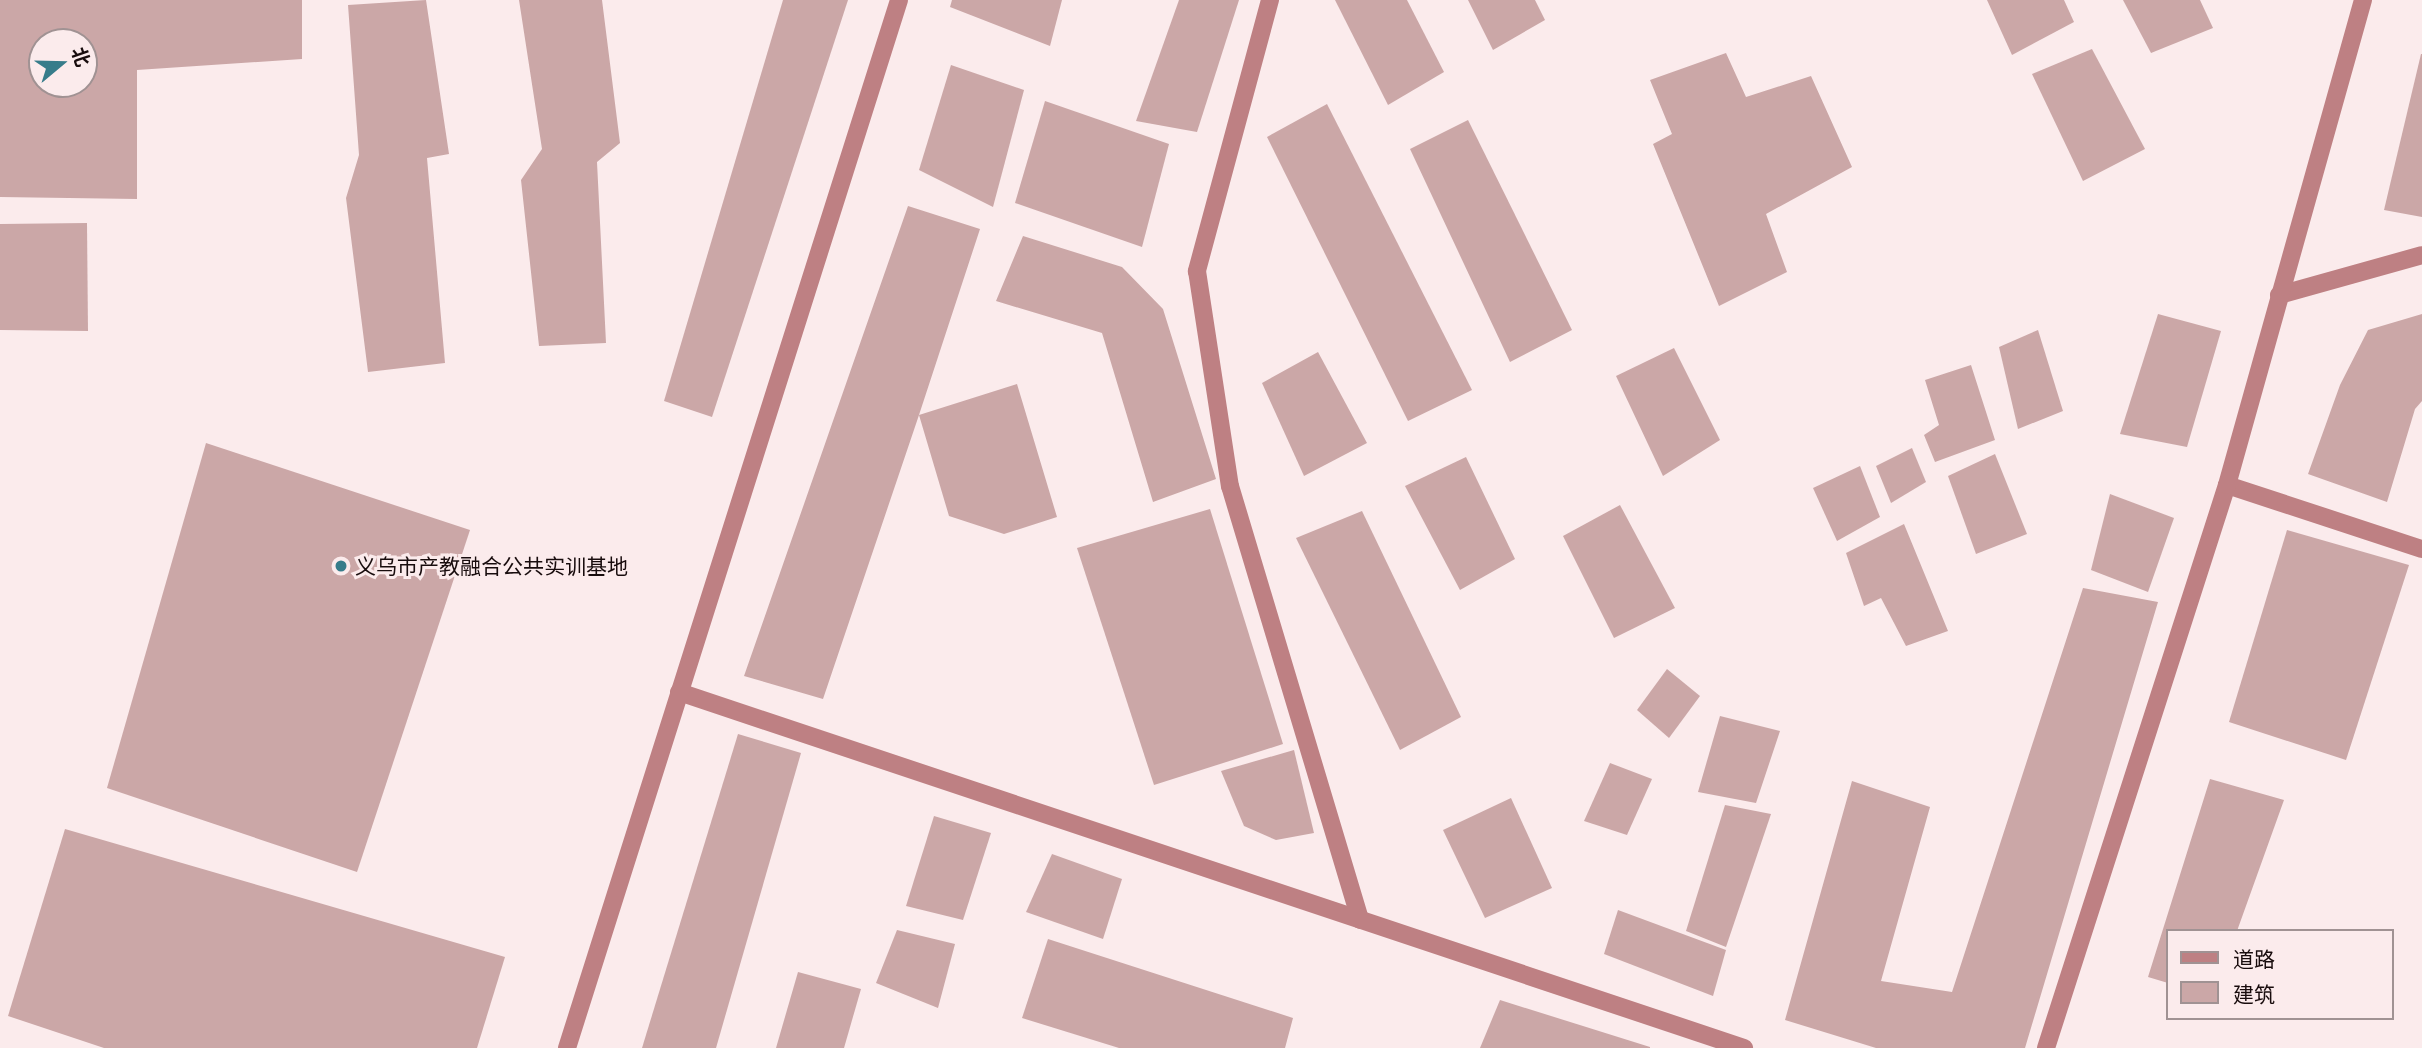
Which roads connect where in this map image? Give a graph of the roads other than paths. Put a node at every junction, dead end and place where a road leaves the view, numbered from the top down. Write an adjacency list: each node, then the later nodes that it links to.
1 (899, 0): 8 (street)
2 (1270, 0): 9 (street)
3 (2362, 0): 5 (street)
4 (2422, 255): 5 (street)
5 (2279, 295): 6 (street)
6 (2227, 485): 7 (street); 12 (street)
7 (2422, 549)
8 (680, 692): 9 (street); 10 (street)
9 (1360, 920): 11 (street)
10 (567, 1048)
11 (1744, 1048)
12 (2046, 1048)

